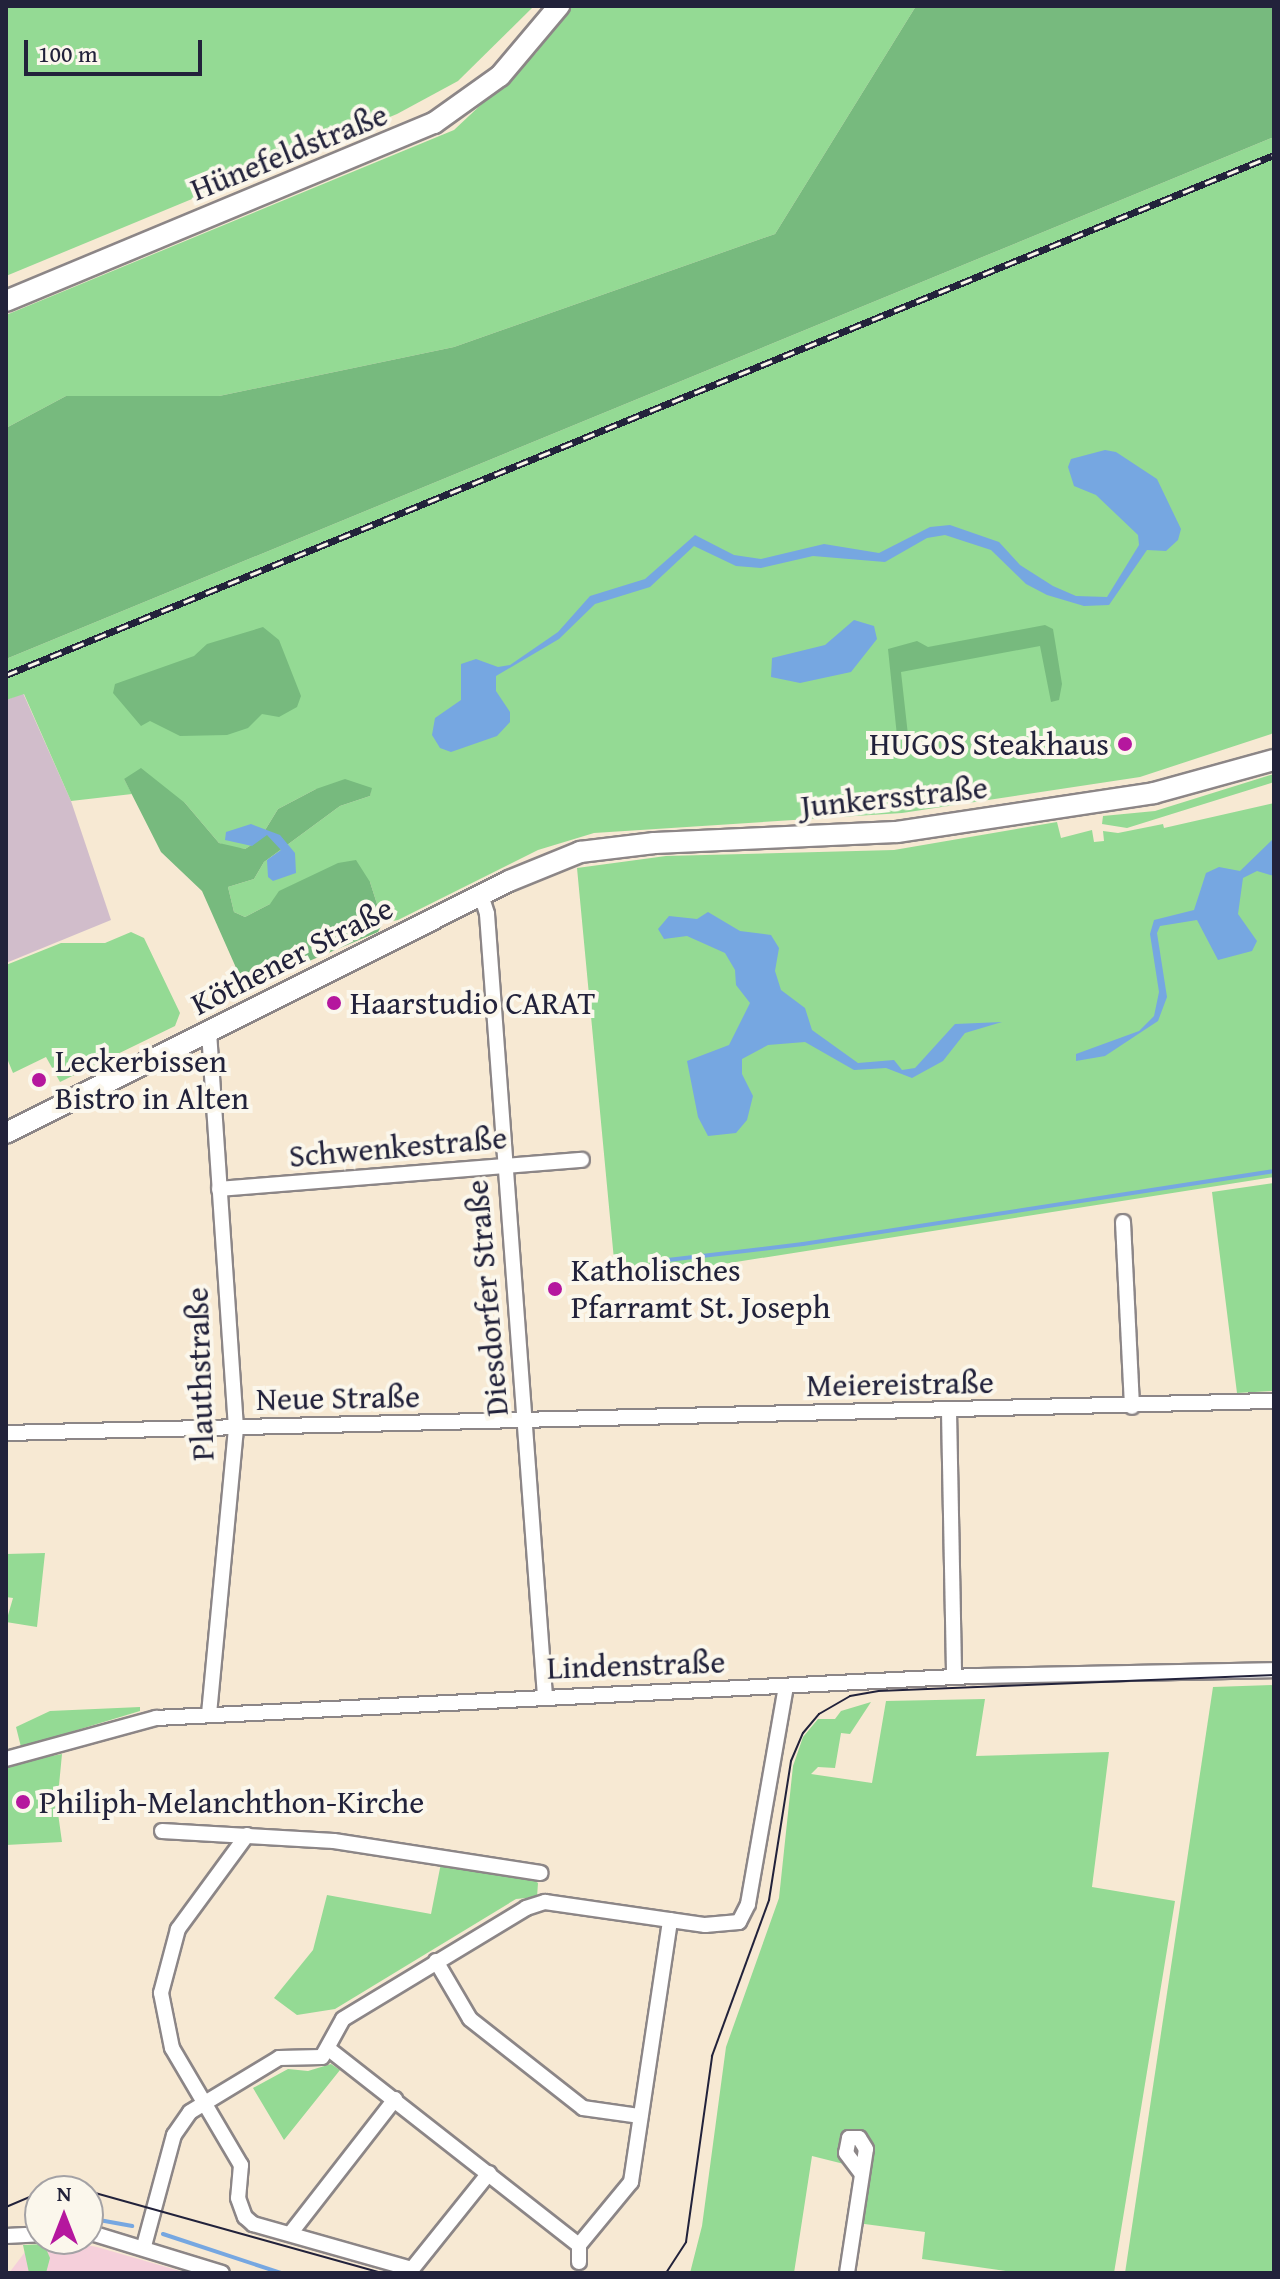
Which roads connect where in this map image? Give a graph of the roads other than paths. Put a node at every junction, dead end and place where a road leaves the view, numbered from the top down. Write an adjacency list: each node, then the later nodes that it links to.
1 (559, 6): 2 (main road, Hünefeldstraße)
2 (6, 301)
3 (1274, 760): 4 (main road, Junkersstraße)
4 (563, 857): 5 (main road, Köthener Straße)
5 (481, 895): 6 (main road, Köthener Straße); 9 (street, Diesdorfer Straße)
6 (209, 1032): 7 (main road, Köthener Straße); 10 (street, Plauthstraße)
7 (6, 1133)
8 (582, 1160): 9 (street, Schwenkestraße)
9 (504, 1166): 10 (street, Schwenkestraße); 15 (street, Diesdorfer Straße)
10 (219, 1189): 16 (street, Plauthstraße)
11 (1123, 1222): 13 (street)
12 (1274, 1401): 13 (street, Meiereistraße)
13 (1132, 1407): 14 (street, Meiereistraße)
14 (949, 1411): 15 (street, Meiereistraße); 19 (street)
15 (526, 1420): 16 (street, Neue Straße); 21 (street, Diesdorfer Straße)
16 (236, 1428): 17 (street, Neue Straße); 22 (street, Plauthstraße)
17 (6, 1433)
18 (1274, 1670): 19 (street, Lindenstraße)
19 (954, 1677): 20 (street, Lindenstraße)
20 (786, 1687): 21 (street, Lindenstraße); 27 (street)
21 (545, 1697): 22 (street, Lindenstraße)
22 (209, 1714): 23 (street, Lindenstraße)
23 (6, 1759)
24 (162, 1831): 25 (street)
25 (247, 1835): 26 (street); 31 (street)
26 (541, 1873)
27 (670, 1920): 28 (street); 32 (street)
28 (436, 1961): 29 (street); 32 (street)
29 (330, 2050): 30 (street); 31 (street)
30 (395, 2099): 33 (street); 35 (street)
31 (202, 2104): 35 (street); 38 (street)
32 (640, 2116): 37 (street)
33 (489, 2173): 35 (street); 37 (street)
34 (862, 2174): 41 (street)
35 (290, 2234)
36 (104, 2236): 38 (street)
37 (579, 2245): 39 (street)
38 (144, 2246): 40 (street)
39 (579, 2262)
40 (222, 2273)
41 (847, 2273)

